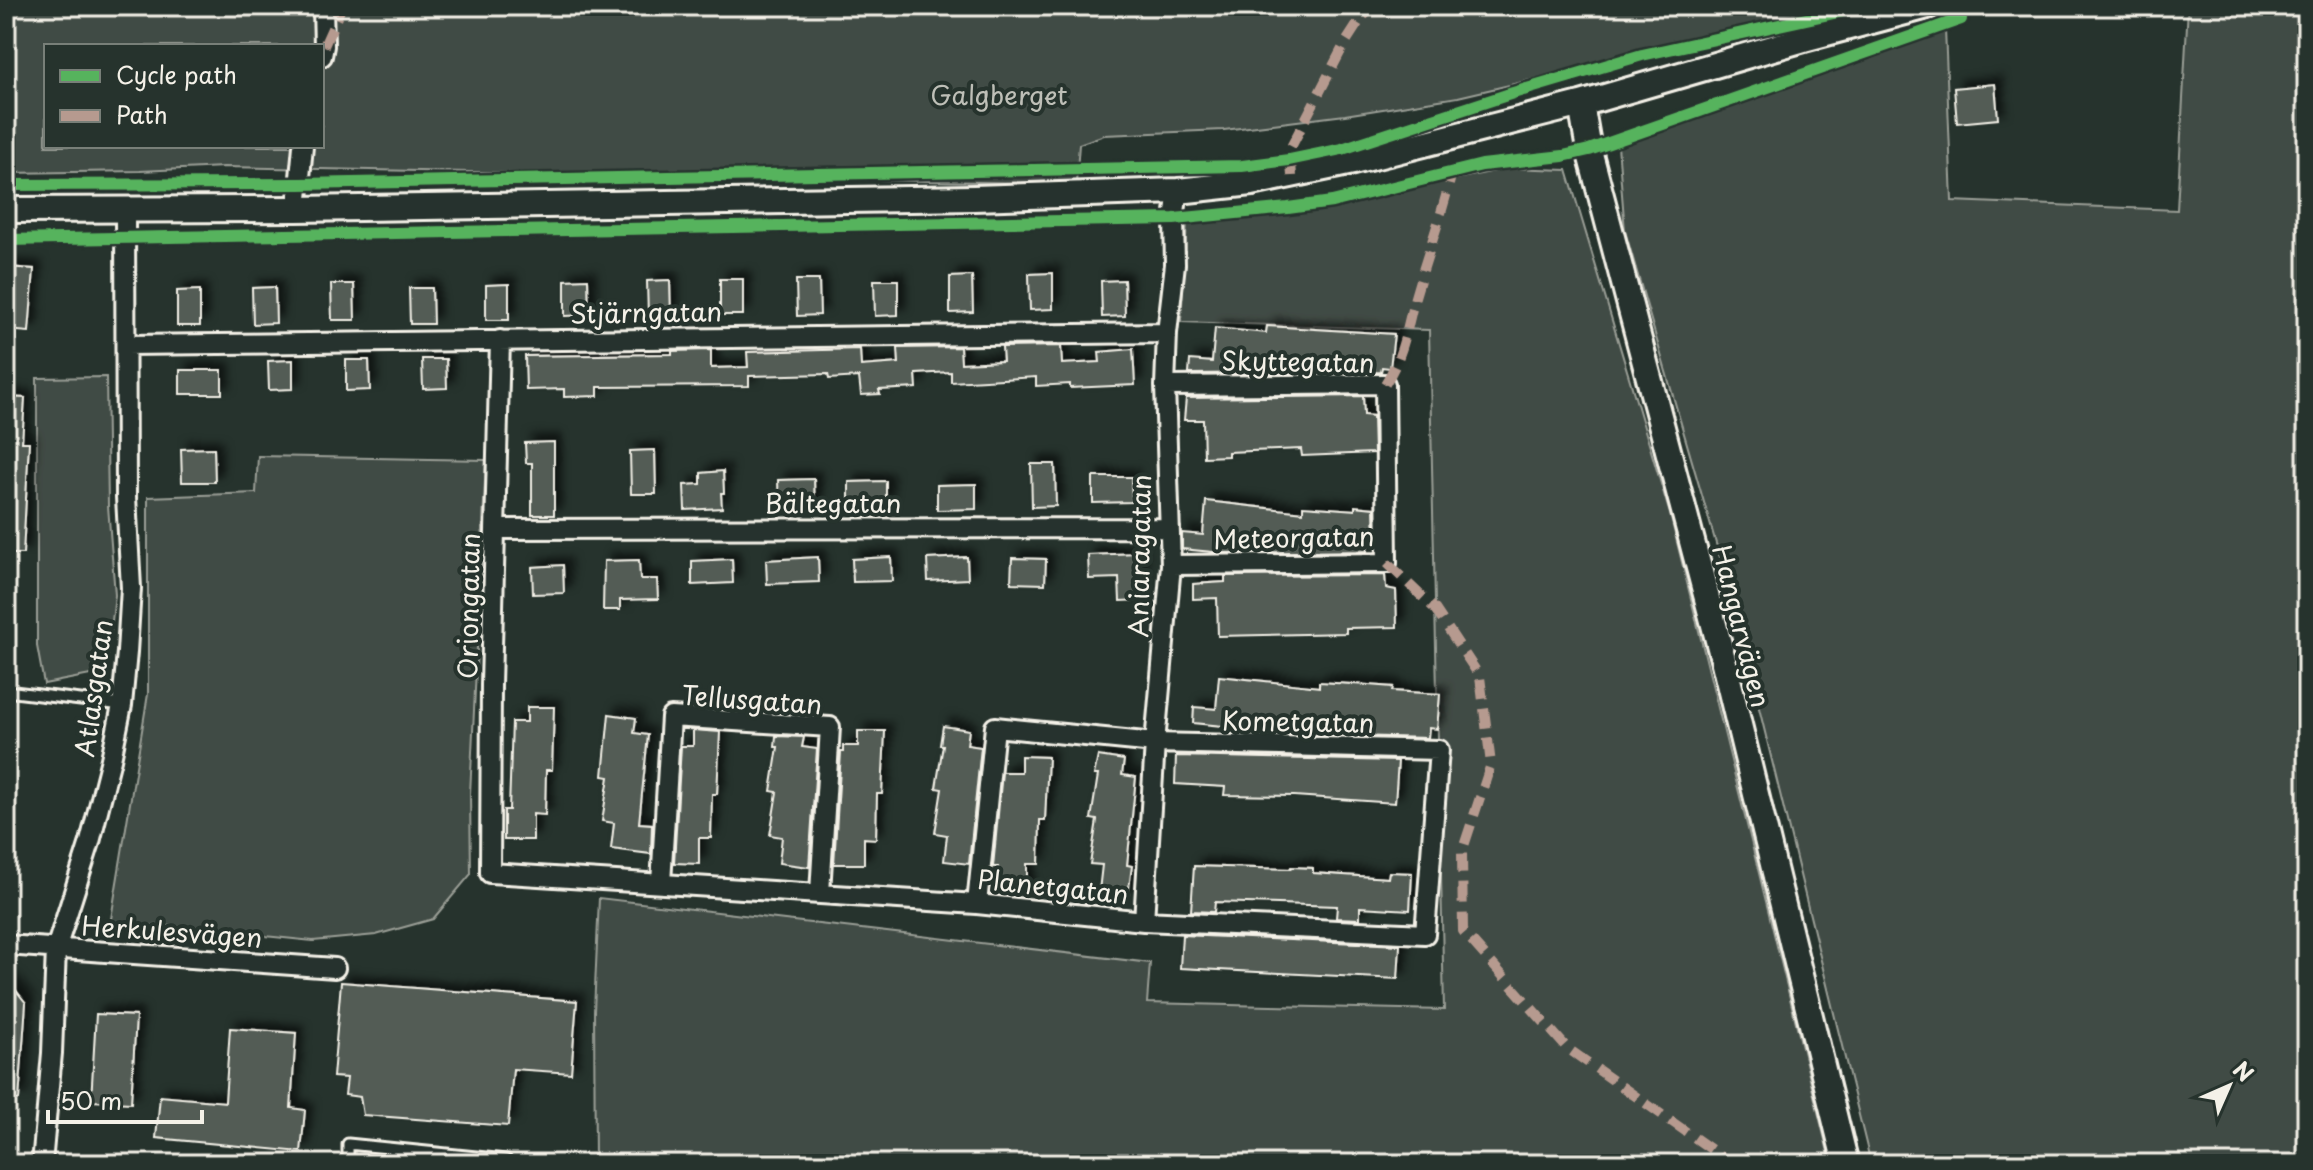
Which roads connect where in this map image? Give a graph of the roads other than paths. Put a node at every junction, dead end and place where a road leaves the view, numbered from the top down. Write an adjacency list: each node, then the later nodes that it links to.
1 (323, 6): 3 (street)
2 (1928, 6): 4 (main road)
3 (324, 44)
4 (1581, 104): 6 (main road); 33 (main road, Hangarvägen)
5 (303, 148): 7 (street)
6 (1178, 191): 7 (main road); 10 (street, Aniaragatan)
7 (297, 209): 9 (main road)
8 (6, 210): 9 (main road)
9 (125, 211): 12 (street, Atlasgatan)
10 (1167, 333): 11 (street, Stjärngatan); 13 (street, Aniaragatan)
11 (500, 340): 12 (street, Stjärngatan); 16 (street, Oriongatan)
12 (126, 345): 19 (street, Atlasgatan)
13 (1165, 386): 14 (street, Skyttegatan); 15 (street, Aniaragatan)
14 (1386, 482): 17 (street, Meteorgatan)
15 (1170, 528): 16 (street, Bältegatan); 17 (street, Aniaragatan)
16 (496, 529): 22 (street, Oriongatan)
17 (1171, 565): 20 (street, Aniaragatan)
18 (6, 691): 19 (lane)
19 (122, 705): 28 (street, Atlasgatan)
20 (1155, 743): 21 (street, Kometgatan); 25 (street, Kometgatan); 26 (street, Aniaragatan)
21 (1439, 750): 26 (street, Planetgatan)
22 (490, 873): 23 (street, Planetgatan)
23 (661, 883): 24 (street, Planetgatan); 24 (street, Tellusgatan)
24 (820, 893): 25 (street, Planetgatan)
25 (977, 904): 26 (street, Planetgatan)
26 (1144, 921)
27 (6, 945): 28 (street, Herkulesvägen)
28 (56, 949): 29 (street, Herkulesvägen); 31 (street, Atlasgatan)
29 (335, 968)
30 (506, 1160): 32 (lane)
31 (42, 1164)
32 (348, 1164)
33 (1846, 1164)

